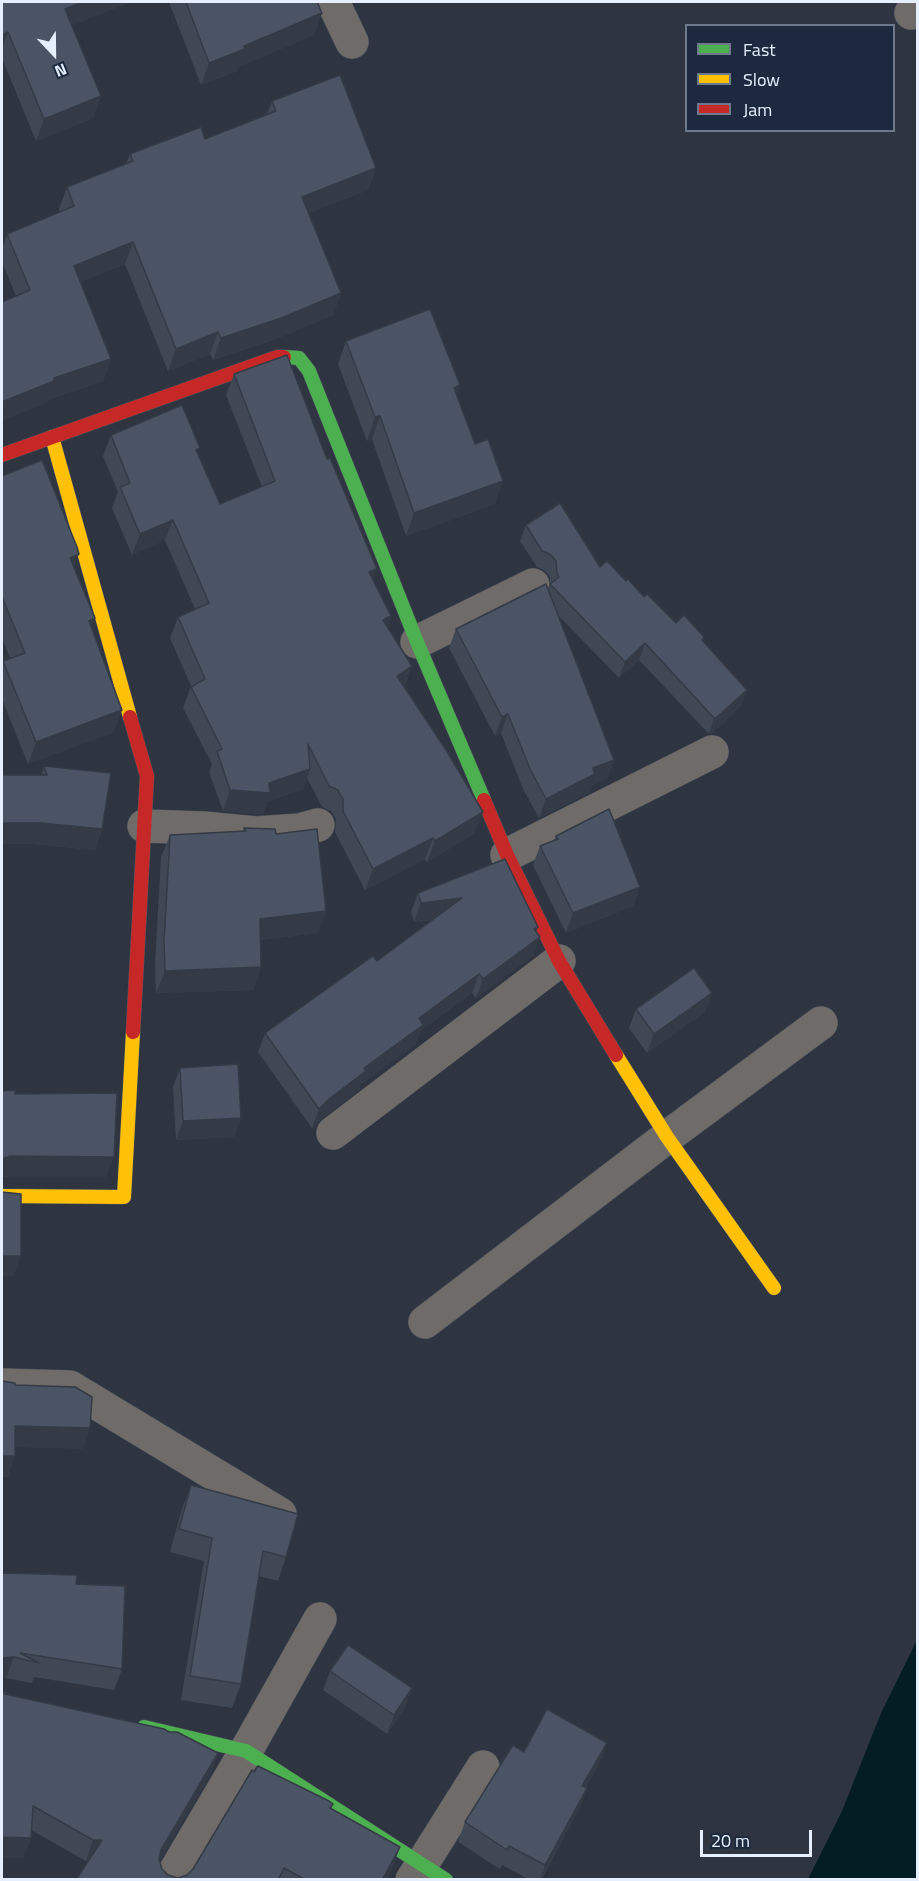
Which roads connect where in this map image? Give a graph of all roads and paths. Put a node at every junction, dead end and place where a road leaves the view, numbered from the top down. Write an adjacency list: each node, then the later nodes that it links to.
1 (333, 2): 2 (street)
2 (352, 42)
3 (52, 437): 4 (street); 6 (street); 9 (street)
4 (2, 455)
5 (533, 585): 6 (street)
6 (417, 642): 10 (street)
7 (712, 752): 10 (street)
8 (318, 825): 9 (street)
9 (144, 826): 15 (street)
10 (507, 855): 11 (street)
11 (559, 961): 13 (street); 14 (street)
12 (821, 1023): 14 (street)
13 (333, 1133)
14 (667, 1137): 16 (street); 17 (street)
15 (2, 1196)
16 (774, 1288)
17 (425, 1322)
18 (2, 1385): 19 (street)
19 (280, 1514)
20 (320, 1619): 22 (street)
21 (130, 1724): 22 (street)
22 (246, 1751): 24 (street); 25 (street)
23 (483, 1767): 24 (street)
24 (427, 1875)
25 (170, 1880)

